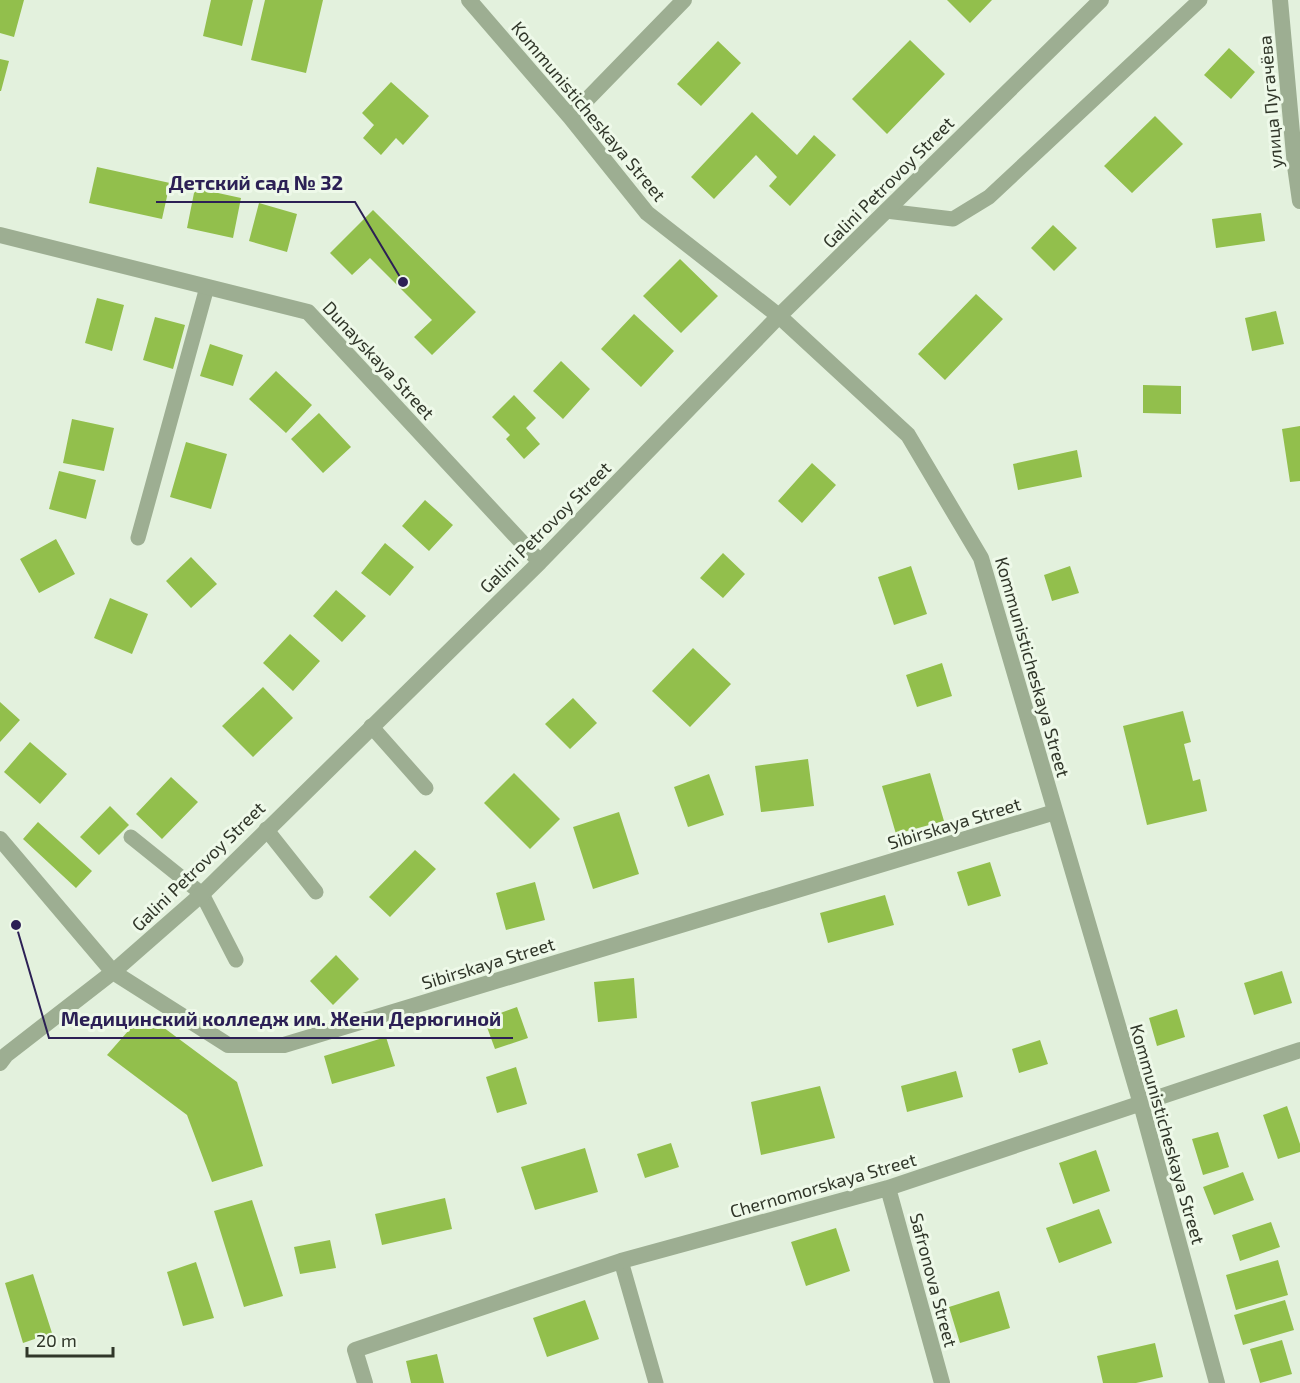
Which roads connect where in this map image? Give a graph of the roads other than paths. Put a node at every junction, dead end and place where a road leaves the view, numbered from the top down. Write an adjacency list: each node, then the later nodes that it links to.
1 (469, 0): 6 (street, Kommunisticheskaya Street)
2 (684, 0): 6 (street)
3 (1101, 0): 8 (street, Galini Petrovoy Street)
4 (1200, 0): 8 (lane)
5 (1280, 0): 7 (street, улица Пугачёва)
6 (570, 117): 11 (street, Kommunisticheskaya Street)
7 (1300, 201)
8 (886, 211): 11 (street, Galini Petrovoy Street)
9 (0, 235): 10 (street, Dunayskaya Street)
10 (207, 287): 12 (lane); 13 (street, Dunayskaya Street)
11 (779, 316): 13 (street, Galini Petrovoy Street); 16 (street, Kommunisticheskaya Street)
12 (138, 538)
13 (540, 562): 14 (street, Galini Petrovoy Street)
14 (371, 726): 15 (lane); 17 (street, Galini Petrovoy Street)
15 (426, 788)
16 (1055, 812): 23 (street, Sibirskaya Street); 26 (street, Kommunisticheskaya Street)
17 (266, 829): 20 (lane); 21 (street, Galini Petrovoy Street)
18 (131, 837): 21 (lane)
19 (0, 839): 23 (street, Sibirskaya Street)
20 (316, 892)
21 (202, 894): 22 (lane); 23 (street, Galini Petrovoy Street)
22 (236, 960)
23 (113, 972): 25 (street, Galini Petrovoy Street)
24 (1300, 1050): 26 (street, Chernomorskaya Street)
25 (0, 1063)
26 (1141, 1104): 27 (street, Chernomorskaya Street); 32 (street, Kommunisticheskaya Street)
27 (888, 1188): 28 (street, Chernomorskaya Street); 31 (street, Safronova Street)
28 (621, 1262): 29 (street, Chernomorskaya Street); 30 (lane)
29 (365, 1383)
30 (656, 1383)
31 (942, 1383)
32 (1217, 1383)

